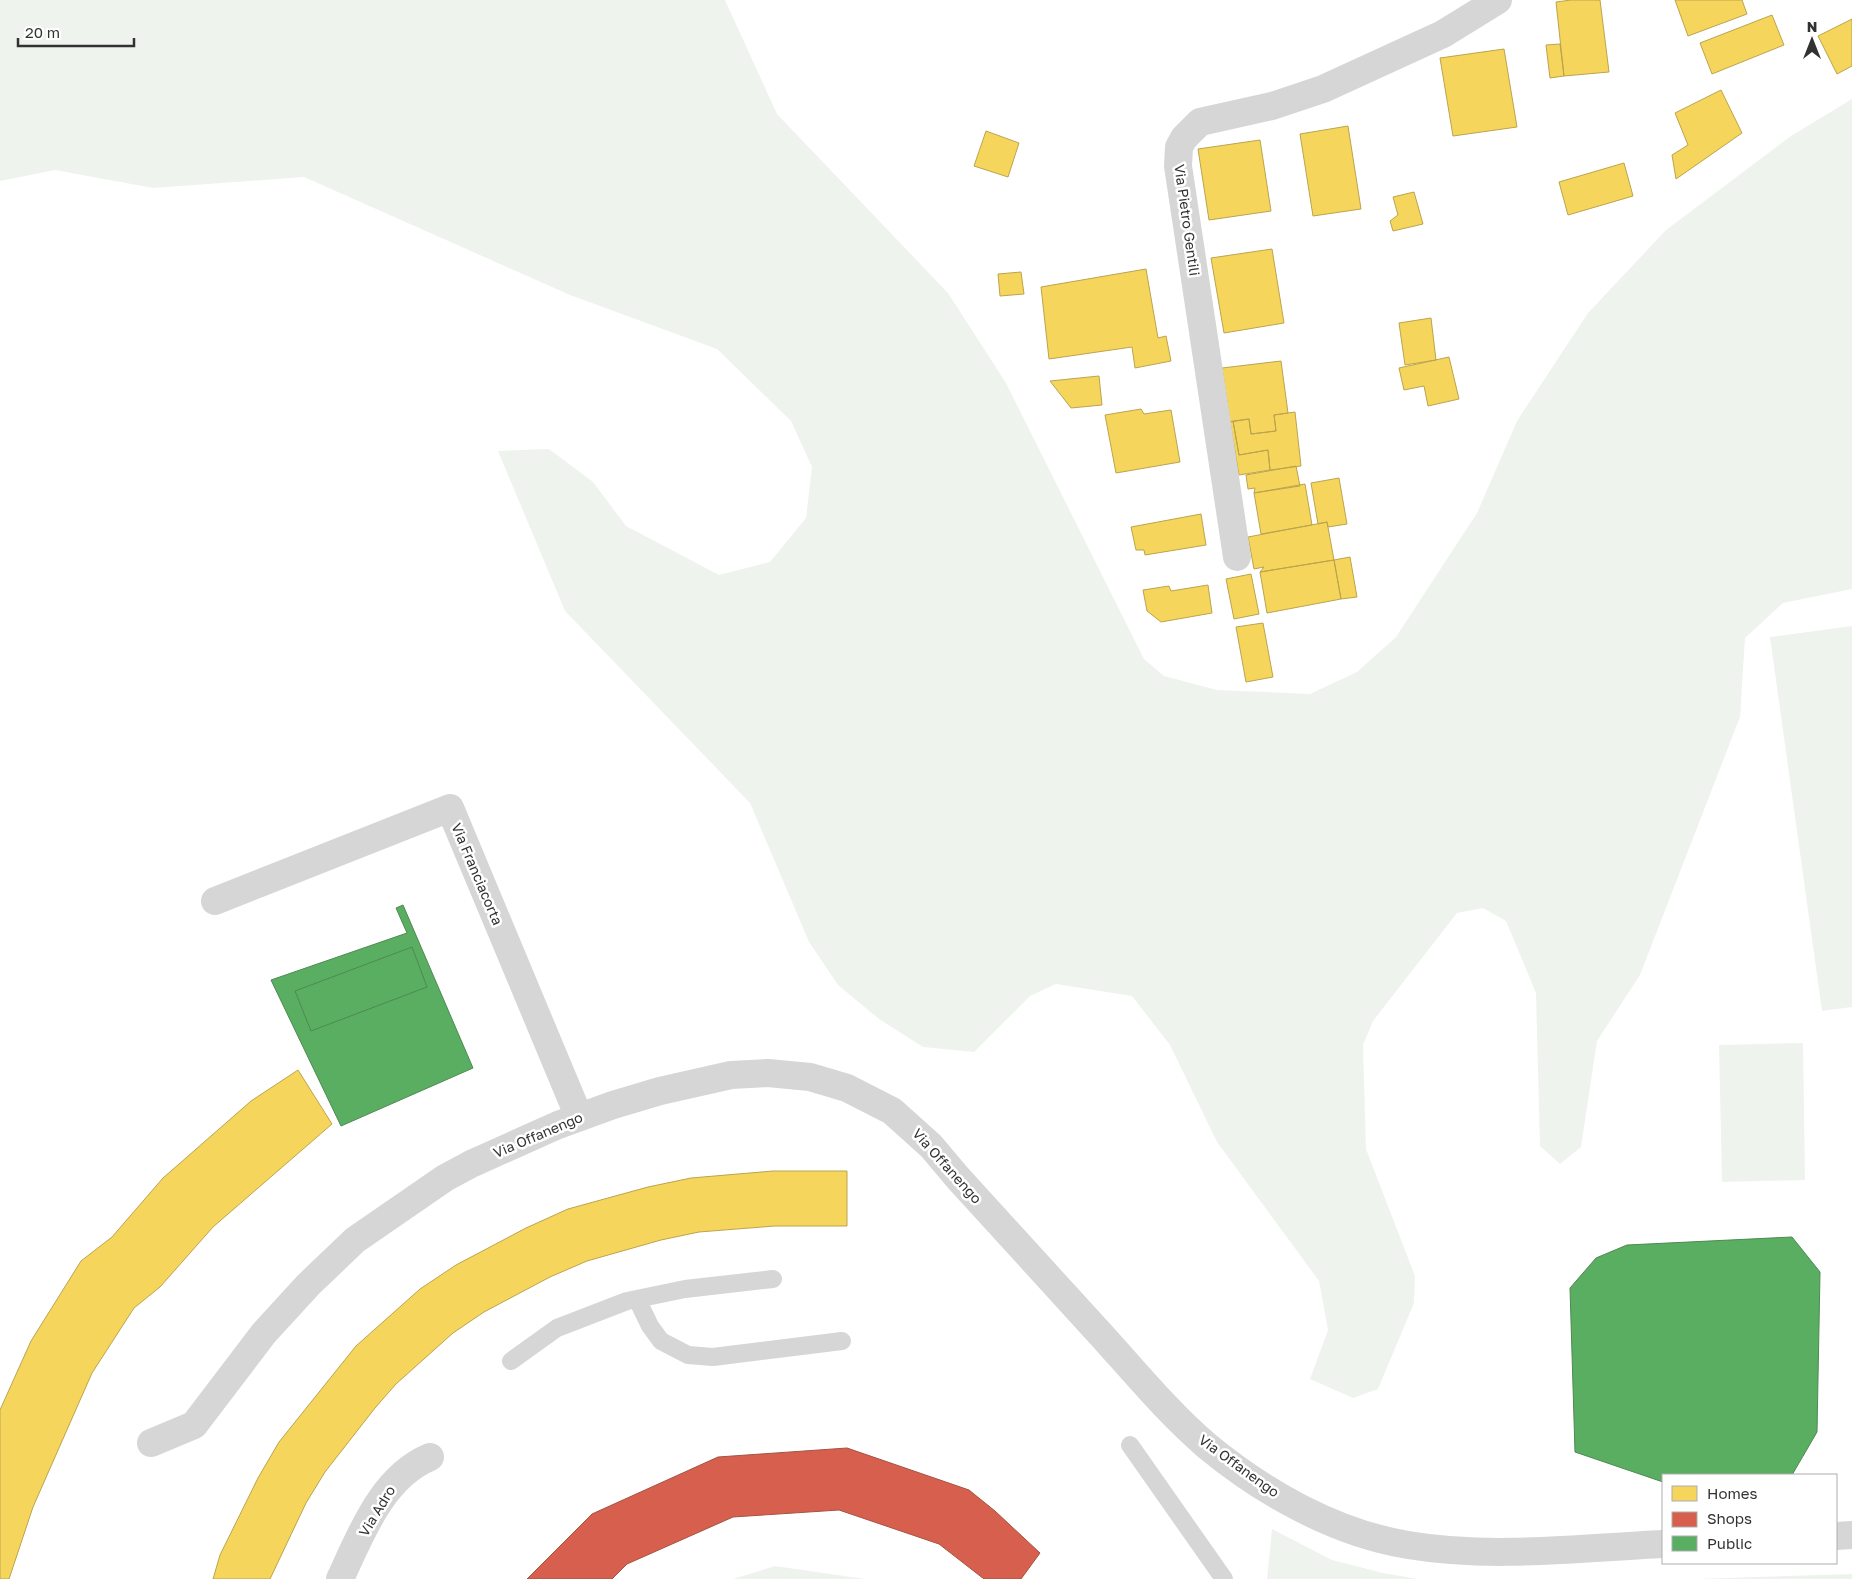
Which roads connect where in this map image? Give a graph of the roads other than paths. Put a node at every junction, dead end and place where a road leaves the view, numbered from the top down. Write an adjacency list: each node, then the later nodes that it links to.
1 (1498, 0): 2 (street, Via Pietro Gentili)
2 (1237, 557)
3 (215, 901): 4 (street, Via Franciacorta)
4 (579, 1117): 9 (street, Via Offanengo); 14 (street, Via Offanengo)
5 (773, 1279): 6 (lane)
6 (636, 1299): 7 (lane); 8 (lane)
7 (842, 1341)
8 (511, 1361)
9 (151, 1443)
10 (1130, 1445): 16 (lane)
11 (430, 1457): 15 (street, Via Adro)
12 (1852, 1535): 13 (street)
13 (1837, 1536)
14 (1662, 1544)
15 (340, 1579)
16 (1224, 1579)

